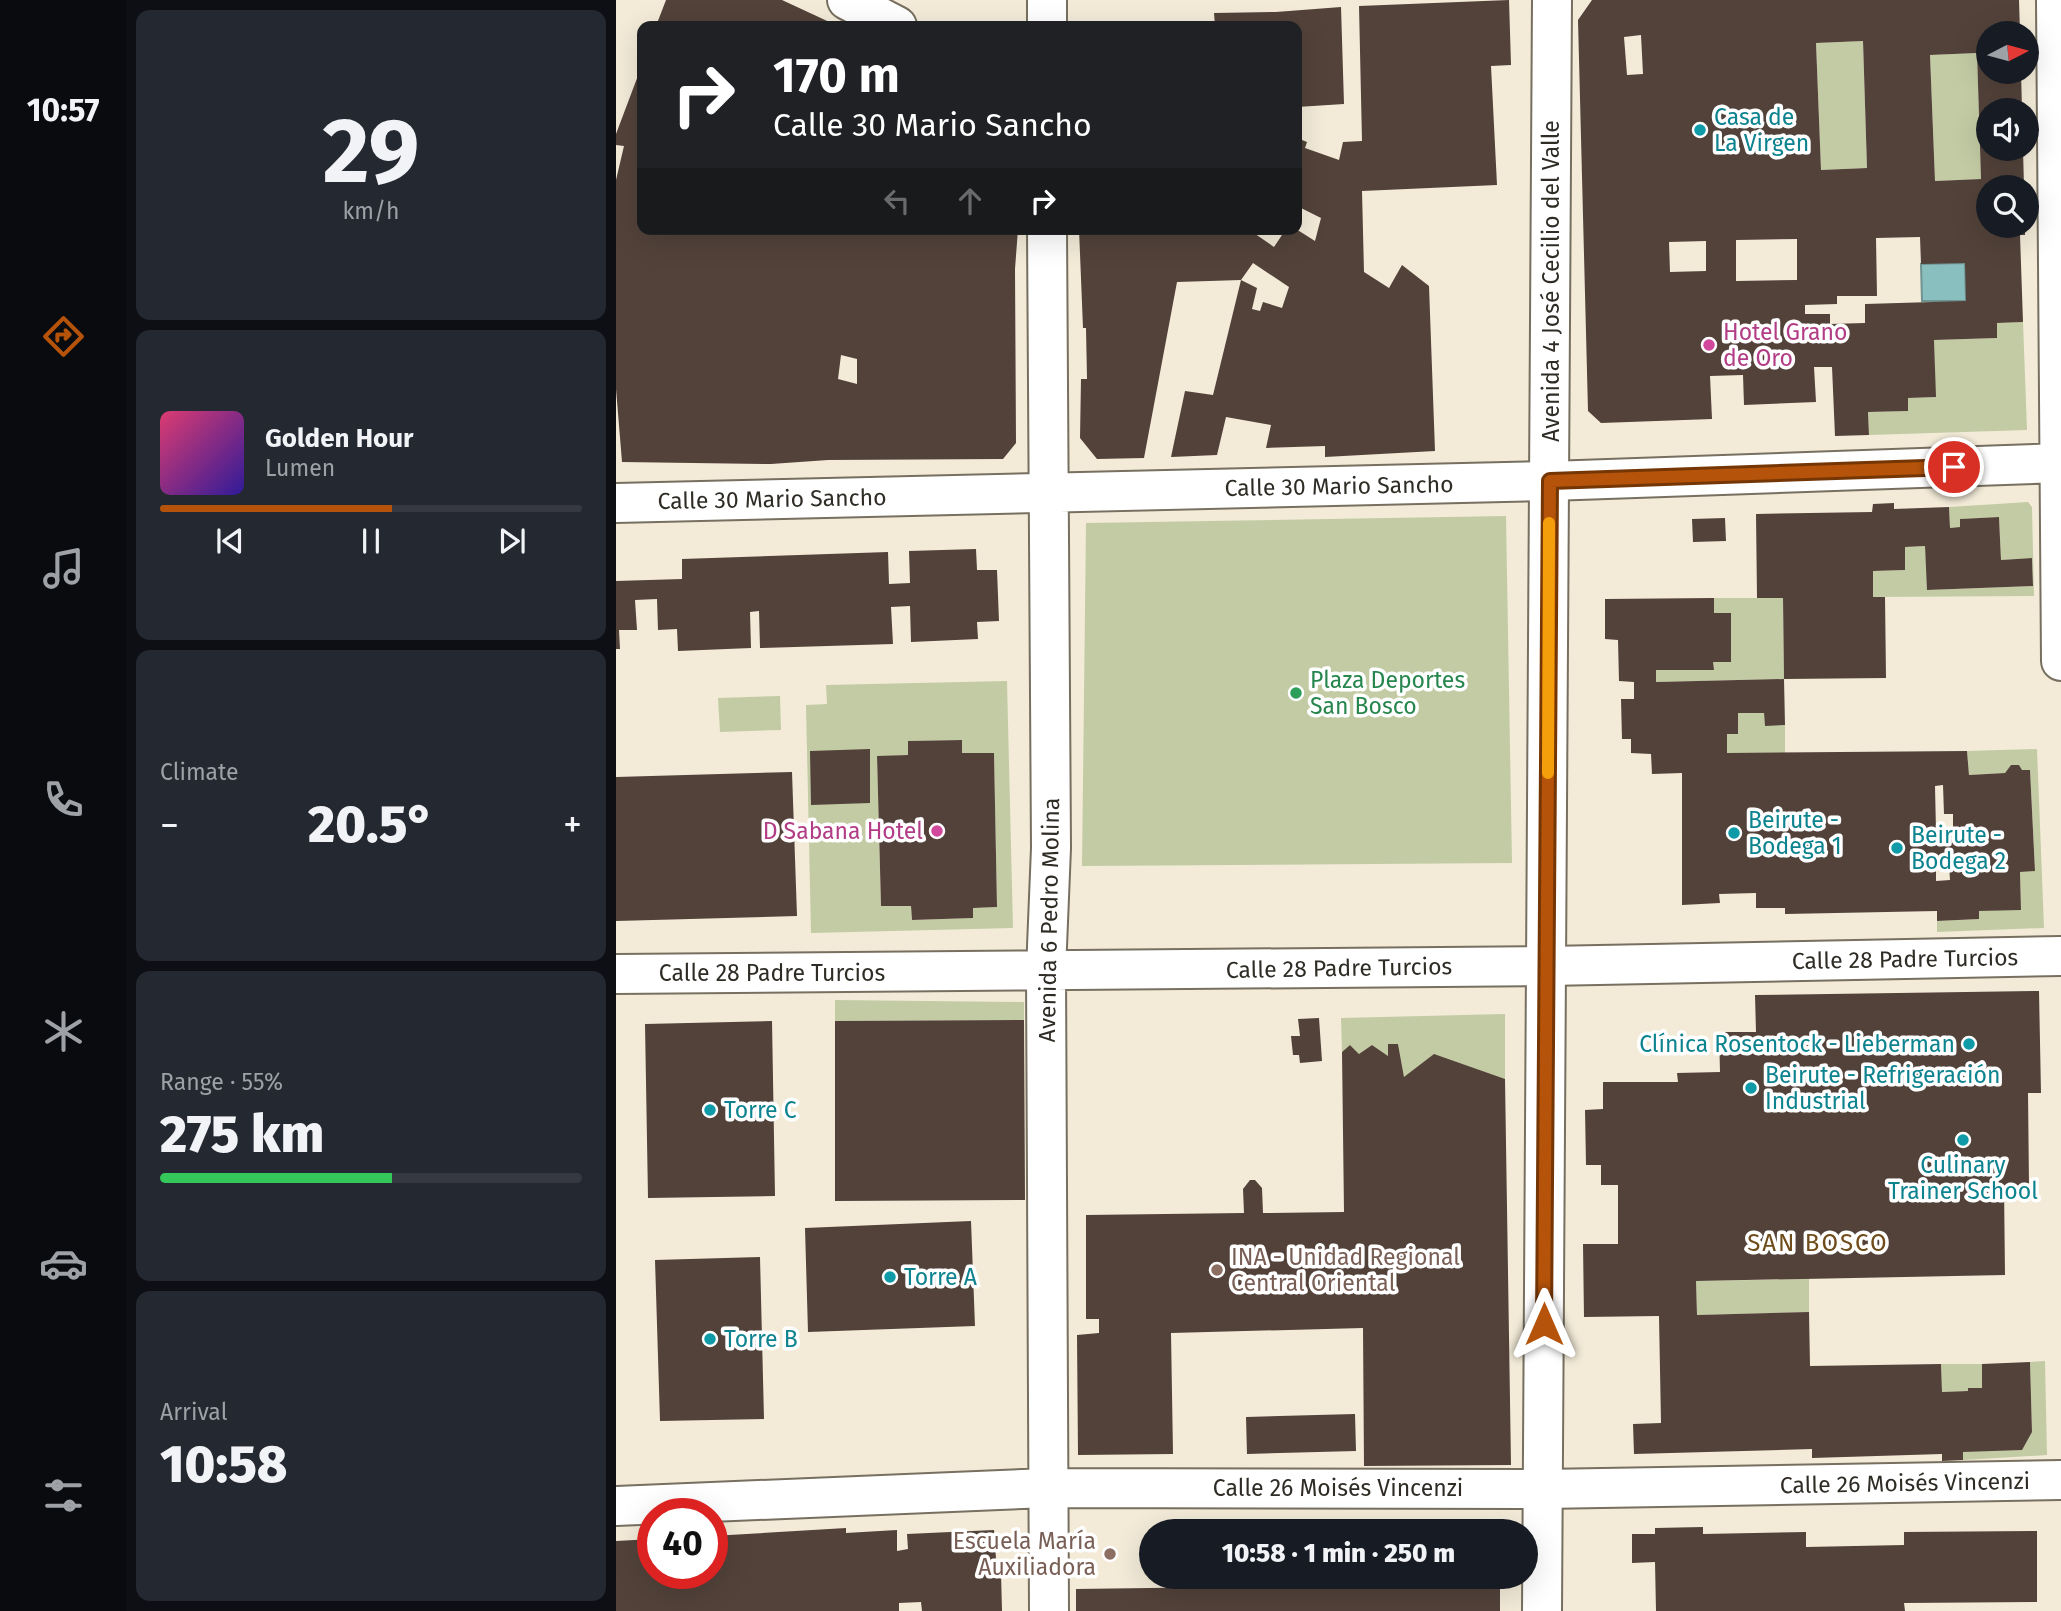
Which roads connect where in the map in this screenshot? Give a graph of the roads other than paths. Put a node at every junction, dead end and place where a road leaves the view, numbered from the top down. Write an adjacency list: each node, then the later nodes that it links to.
1 (848, 0): 5 (street)
2 (1047, 0): 6 (street)
3 (1552, 0): 9 (street, Avenida 4 José Cecilio del Valle)
4 (2056, 0): 8 (street)
5 (888, 21)
6 (1047, 21)
7 (1047, 235): 10 (street, Avenida 6 Pedro Molina)
8 (2060, 463): 9 (street, Calle 30 Mario Sancho); 12 (street)
9 (1550, 481): 10 (street, Calle 30 Mario Sancho); 14 (street, Avenida 4 José Cecilio del Valle)
10 (1048, 492): 11 (street, Calle 30 Mario Sancho); 15 (street, Avenida 6 Pedro Molina)
11 (616, 503)
12 (2061, 661)
13 (2061, 956): 14 (street, Calle 28 Padre Turcios)
14 (1547, 966): 15 (street, Calle 28 Padre Turcios); 19 (street, Avenida 4 José Cecilio del Valle)
15 (1046, 971): 16 (street, Calle 28 Padre Turcios); 18 (street, Avenida 6 Pedro Molina)
16 (616, 974)
17 (2061, 1480): 19 (street, Calle 26 Moisés Vincenzi)
18 (1048, 1488): 19 (street, Calle 26 Moisés Vincenzi); 20 (street, Calle 26 Moisés Vincenzi); 21 (street, Avenida 6 Pedro Molina)
19 (1543, 1489): 22 (street, Avenida 4 José Cecilio del Valle)
20 (616, 1506)
21 (1049, 1611)
22 (1542, 1611)

